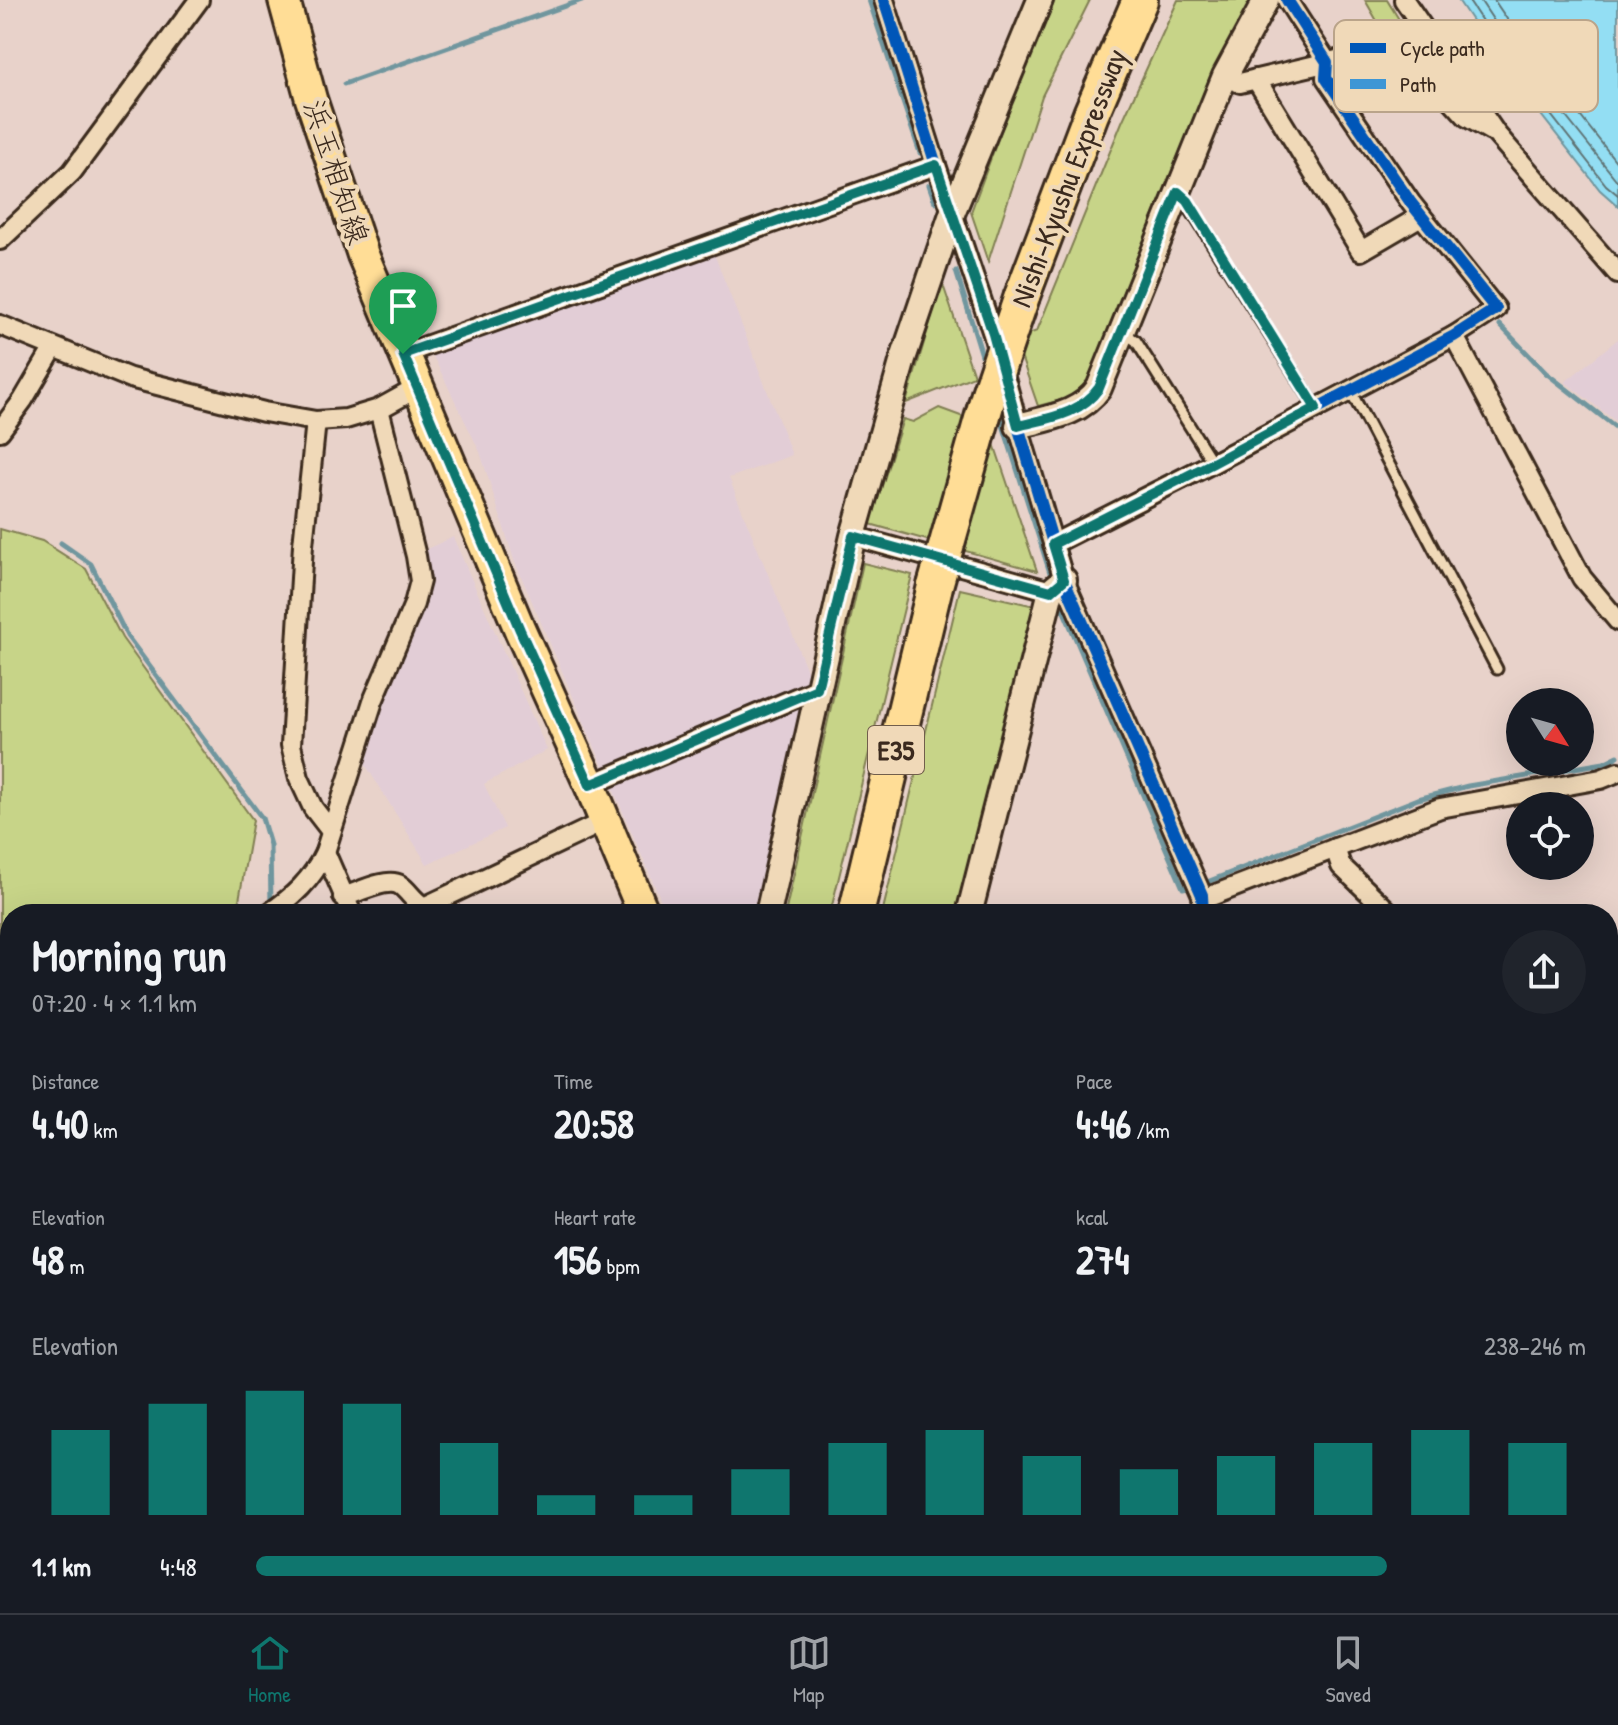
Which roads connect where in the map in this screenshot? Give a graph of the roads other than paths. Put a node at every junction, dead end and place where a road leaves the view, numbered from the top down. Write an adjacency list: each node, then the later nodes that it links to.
1 (199, 0): 23 (street)
2 (284, 0): 29 (main road, 浜玉相知線)
3 (884, 0): 19 (street)
4 (1040, 0): 21 (street)
5 (1140, 0): 58 (highway, Nishi-Kyushu Expressway / E35, bridge)
6 (1266, 0): 12 (street)
7 (1287, 0): 11 (street)
8 (1404, 0): 9 (street)
9 (1418, 20)
10 (1334, 60): 11 (street)
11 (1327, 62): 13 (street); 14 (street)
12 (1225, 76): 13 (street); 20 (street)
13 (1256, 79): 22 (street)
14 (1334, 90)
15 (1349, 112): 22 (street)
16 (1462, 112): 18 (street)
17 (1481, 112): 18 (street)
18 (1497, 135): 24 (street)
19 (936, 165): 21 (street); 29 (street)
20 (1178, 192): 26 (street); 32 (lane)
21 (953, 211): 35 (street); 38 (street)
22 (1421, 216): 27 (street)
23 (0, 240)
24 (1618, 274)
25 (0, 325): 28 (street)
26 (1122, 332): 35 (street); 37 (lane)
27 (1454, 336): 31 (street); 41 (street)
28 (53, 349): 34 (street); 36 (street)
29 (403, 354): 30 (main road, 浜玉相知線)
30 (417, 388): 33 (street); 45 (main road, 浜玉相知線)
31 (1350, 390): 32 (street); 42 (lane)
32 (1316, 408): 37 (street)
33 (379, 409): 34 (street); 47 (street)
34 (316, 421): 47 (street)
35 (1018, 426): 39 (street)
36 (0, 431)
37 (1213, 463): 39 (street)
38 (853, 536): 40 (street); 43 (street)
39 (1053, 544): 40 (street)
40 (1058, 586): 51 (street); 59 (street)
41 (1618, 621)
42 (1497, 669)
43 (817, 689): 45 (street); 57 (street)
44 (1618, 772): 48 (street)
45 (590, 785): 46 (main road, 浜玉相知線)
46 (605, 821): 55 (street); 56 (main road, 浜玉相知線)
47 (330, 830): 49 (street)
48 (1335, 848): 51 (street); 60 (street)
49 (325, 852): 50 (street); 52 (street)
50 (343, 897): 53 (street); 54 (street)
51 (1203, 903)
52 (281, 904)
53 (347, 904)
54 (419, 904)
55 (430, 904)
56 (640, 904)
57 (770, 904)
58 (858, 904)
59 (972, 904)
60 (1381, 904)

